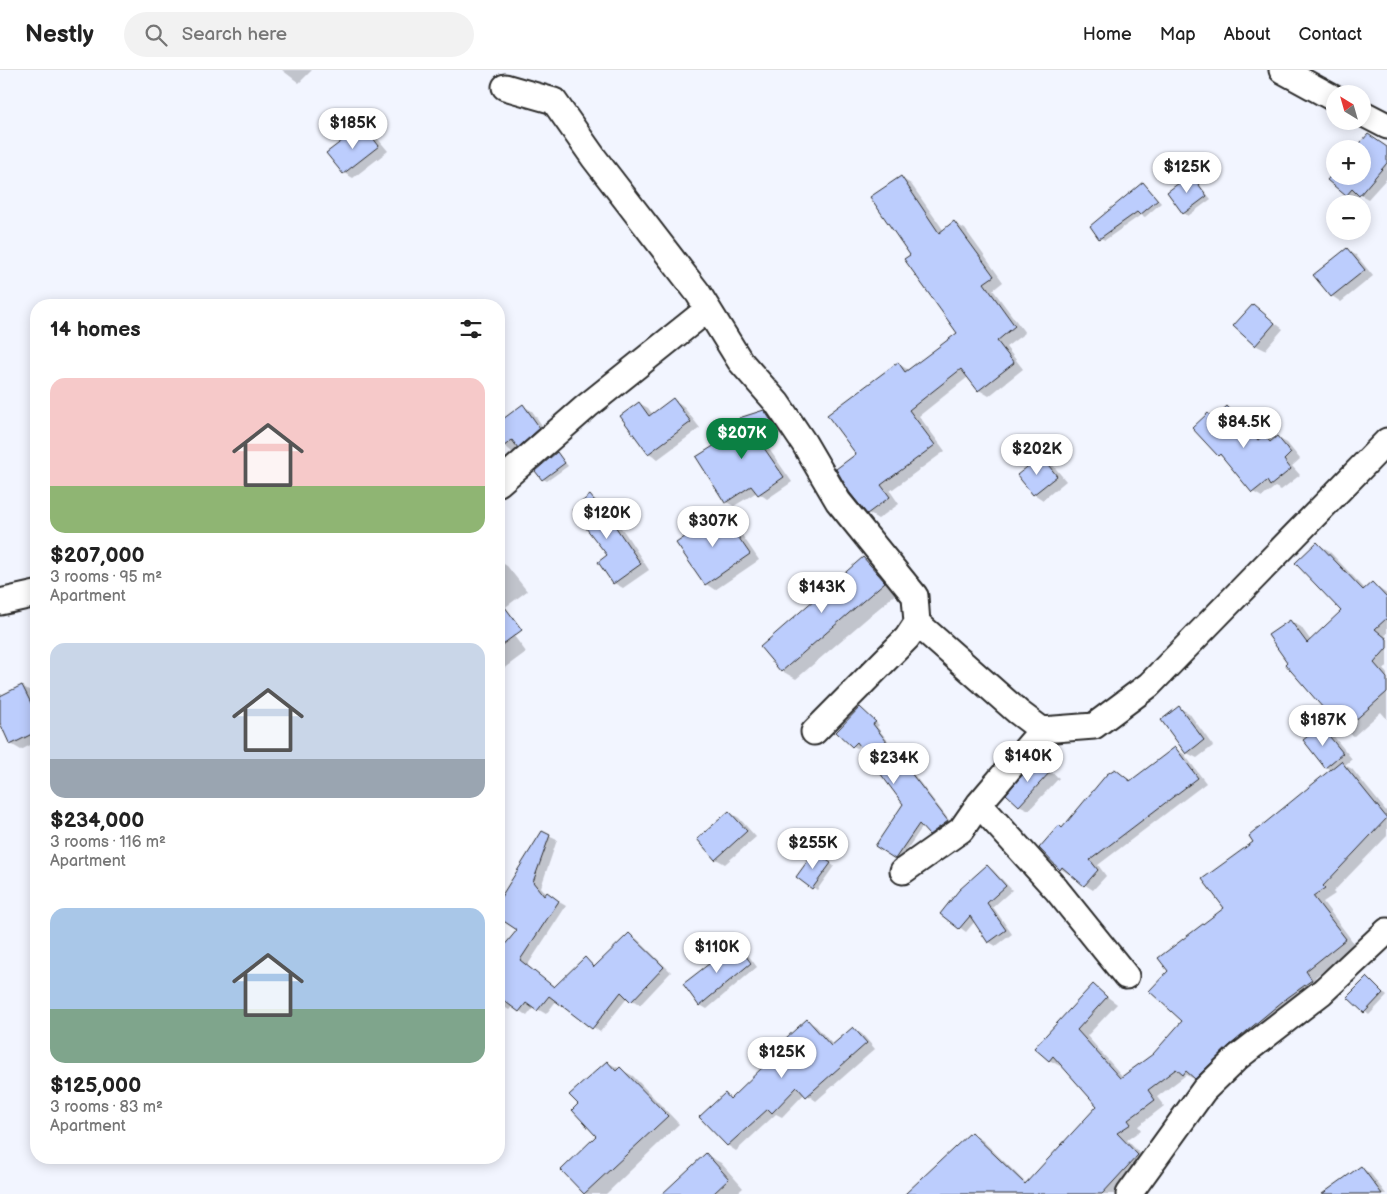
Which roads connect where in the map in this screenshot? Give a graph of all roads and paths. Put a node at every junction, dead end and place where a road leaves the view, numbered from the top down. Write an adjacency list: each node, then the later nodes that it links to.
1 (1282, 70): 3 (street)
2 (505, 87): 6 (street)
3 (1326, 94)
4 (1371, 118): 5 (street)
5 (1387, 126)
6 (708, 309): 8 (street); 11 (street)
7 (1387, 441): 12 (street)
8 (505, 479)
9 (30, 595): 10 (street)
10 (0, 602)
11 (917, 624): 12 (street); 13 (street)
12 (1042, 730): 14 (street)
13 (814, 732)
14 (979, 804): 15 (street); 17 (street)
15 (903, 871)
16 (1387, 931): 18 (street)
17 (1126, 976)
18 (1128, 1194)

